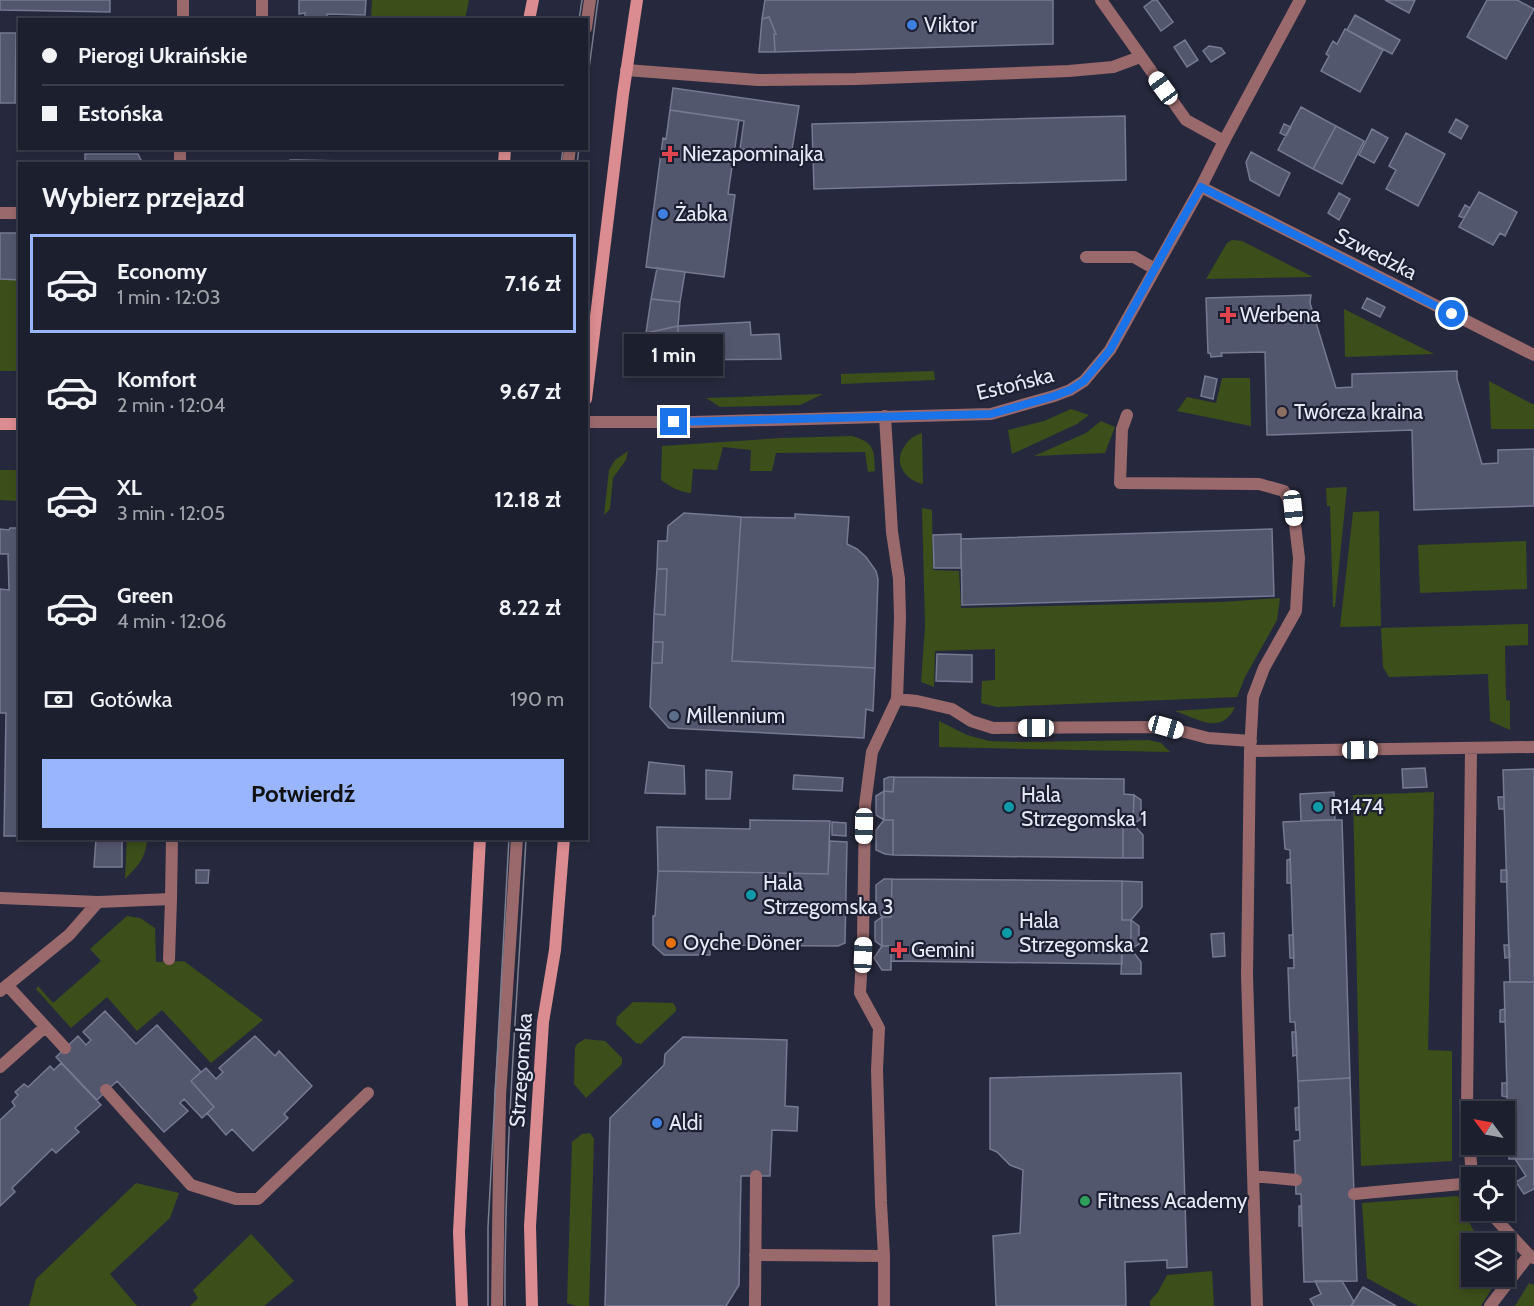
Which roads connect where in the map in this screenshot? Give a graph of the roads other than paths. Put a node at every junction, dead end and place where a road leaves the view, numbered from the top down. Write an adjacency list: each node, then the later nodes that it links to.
1 (183, 0): 8 (street)
2 (262, 0): 9 (street)
3 (533, 0): 10 (main road)
4 (590, 0): 11 (street)
5 (638, 0): 13 (main road)
6 (1101, 0): 12 (street)
7 (1300, 0): 14 (street, Estońska)
8 (183, 18)
9 (262, 18)
10 (529, 18)
11 (587, 18)
12 (1140, 57): 13 (street); 14 (street)
13 (626, 70): 21 (main road)
14 (1224, 141): 15 (street, Estońska)
15 (1201, 187): 19 (street, Estońska); 20 (street, Szwedzka)
16 (0, 213): 17 (street)
17 (18, 213)
18 (1086, 257): 19 (street)
19 (1155, 269): 23 (street, Estońska)
20 (1534, 355)
21 (588, 383)
22 (1127, 415): 28 (street)
23 (885, 416): 24 (street, Estońska); 27 (street)
24 (588, 422)
25 (0, 424): 26 (main road)
26 (18, 424)
27 (897, 699): 28 (street); 53 (street)
28 (1250, 746): 30 (street); 47 (street)
29 (1534, 747): 30 (street)
30 (1471, 748): 45 (street)
31 (172, 840): 36 (street)
32 (480, 840): 55 (main road)
33 (517, 840): 56 (street)
34 (564, 840): 57 (main road, Strzegomska)
35 (0, 898): 37 (street)
36 (171, 899): 37 (street); 38 (street)
37 (98, 902): 39 (street)
38 (169, 959)
39 (3, 988): 40 (street)
40 (45, 1027): 41 (street); 42 (street)
41 (65, 1048)
42 (0, 1067)
43 (106, 1090): 44 (street)
44 (368, 1093)
45 (1467, 1101)
46 (756, 1176): 52 (street)
47 (1253, 1176): 48 (street); 60 (street)
48 (1296, 1180)
49 (1461, 1184): 50 (street)
50 (1354, 1194)
51 (1498, 1221): 54 (street)
52 (755, 1255): 53 (street); 58 (street)
53 (884, 1256): 59 (street)
54 (1532, 1256): 61 (street)
55 (462, 1306)
56 (497, 1306)
57 (532, 1306)
58 (754, 1306)
59 (884, 1306)
60 (1257, 1306)
61 (1490, 1306)

